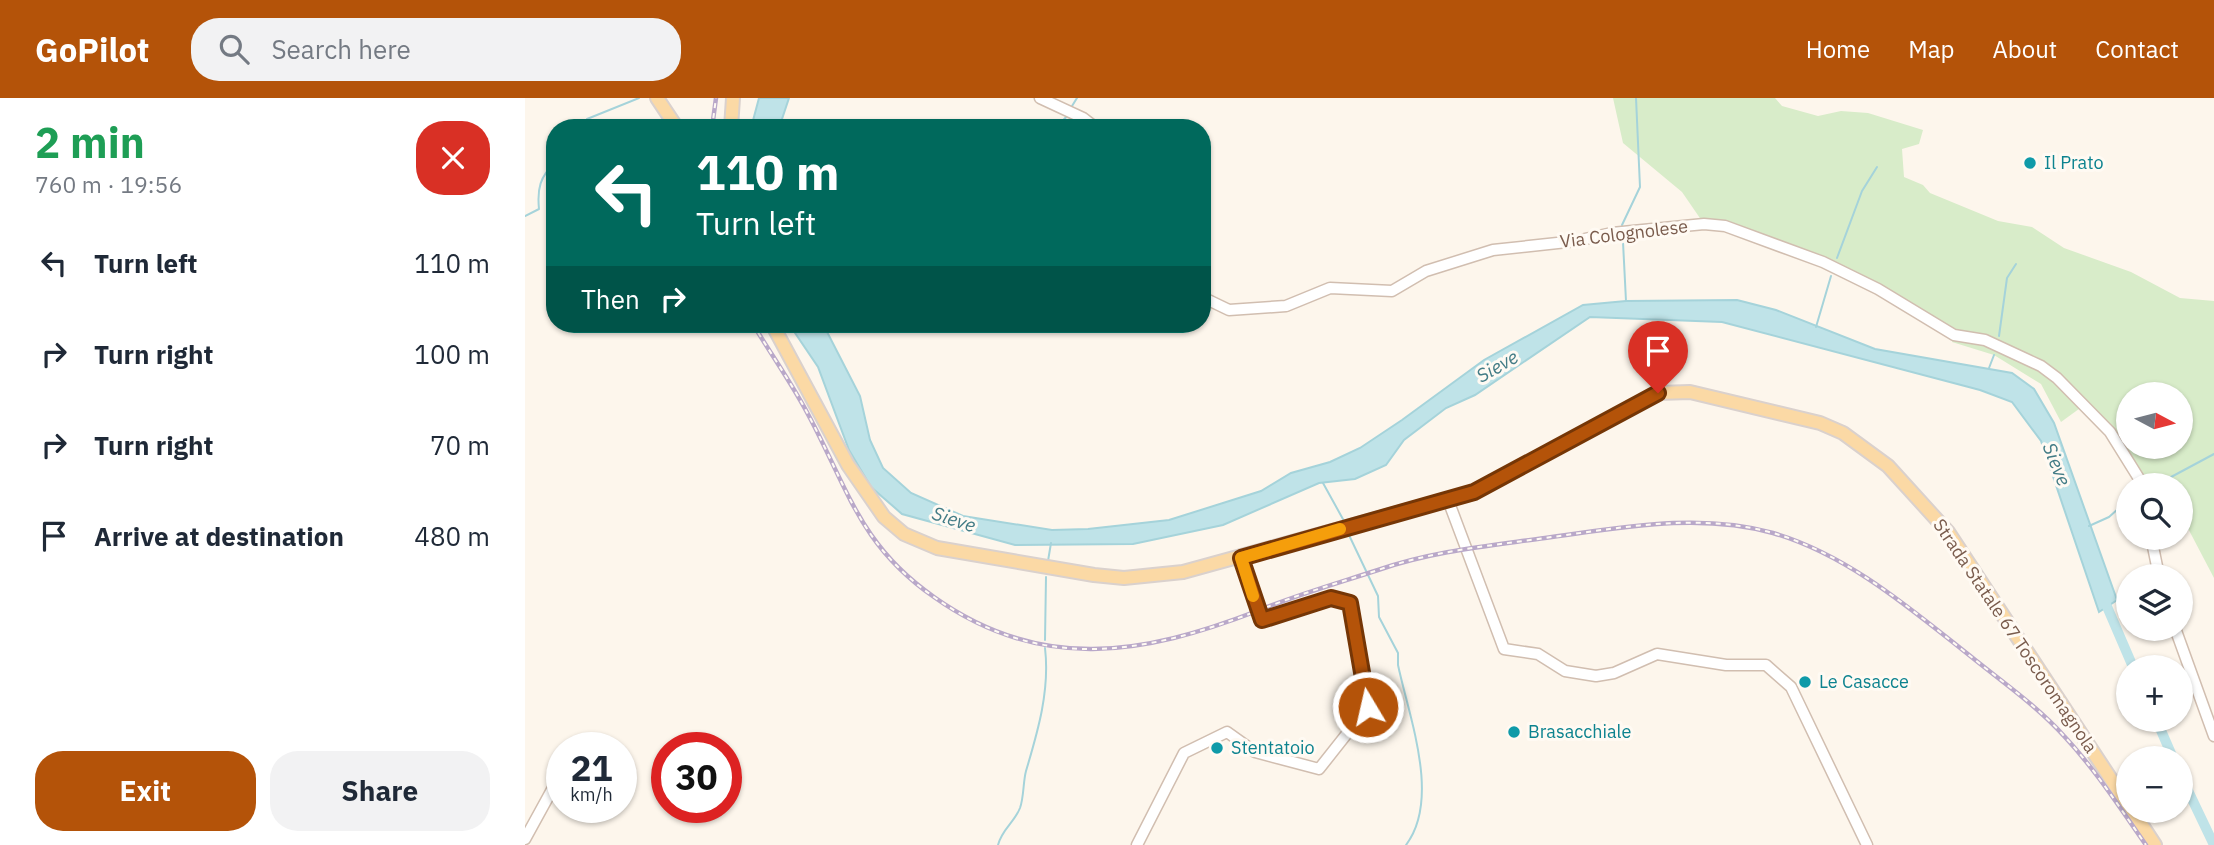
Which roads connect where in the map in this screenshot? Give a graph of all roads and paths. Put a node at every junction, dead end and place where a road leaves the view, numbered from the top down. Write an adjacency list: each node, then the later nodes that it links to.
1 (657, 98): 4 (main road)
2 (733, 98): 5 (main road)
3 (1040, 98): 6 (street)
4 (671, 119)
5 (732, 119)
6 (1084, 119)
7 (1211, 302): 9 (street, Via Colognolese)
8 (777, 333): 11 (main road, Strada Statale 67 Toscoromagnola)
9 (2136, 473)
10 (1448, 500): 11 (main road, Strada Statale 67 Toscoromagnola); 14 (main road, Strada Statale 67 Toscoromagnola); 19 (street)
11 (1241, 558): 18 (street)
12 (2180, 641): 13 (street)
13 (2214, 736)
14 (2116, 787)
15 (546, 801): 17 (street)
16 (2140, 823): 20 (main road)
17 (525, 839)
18 (1136, 845)
19 (1867, 845)
20 (2155, 845)

